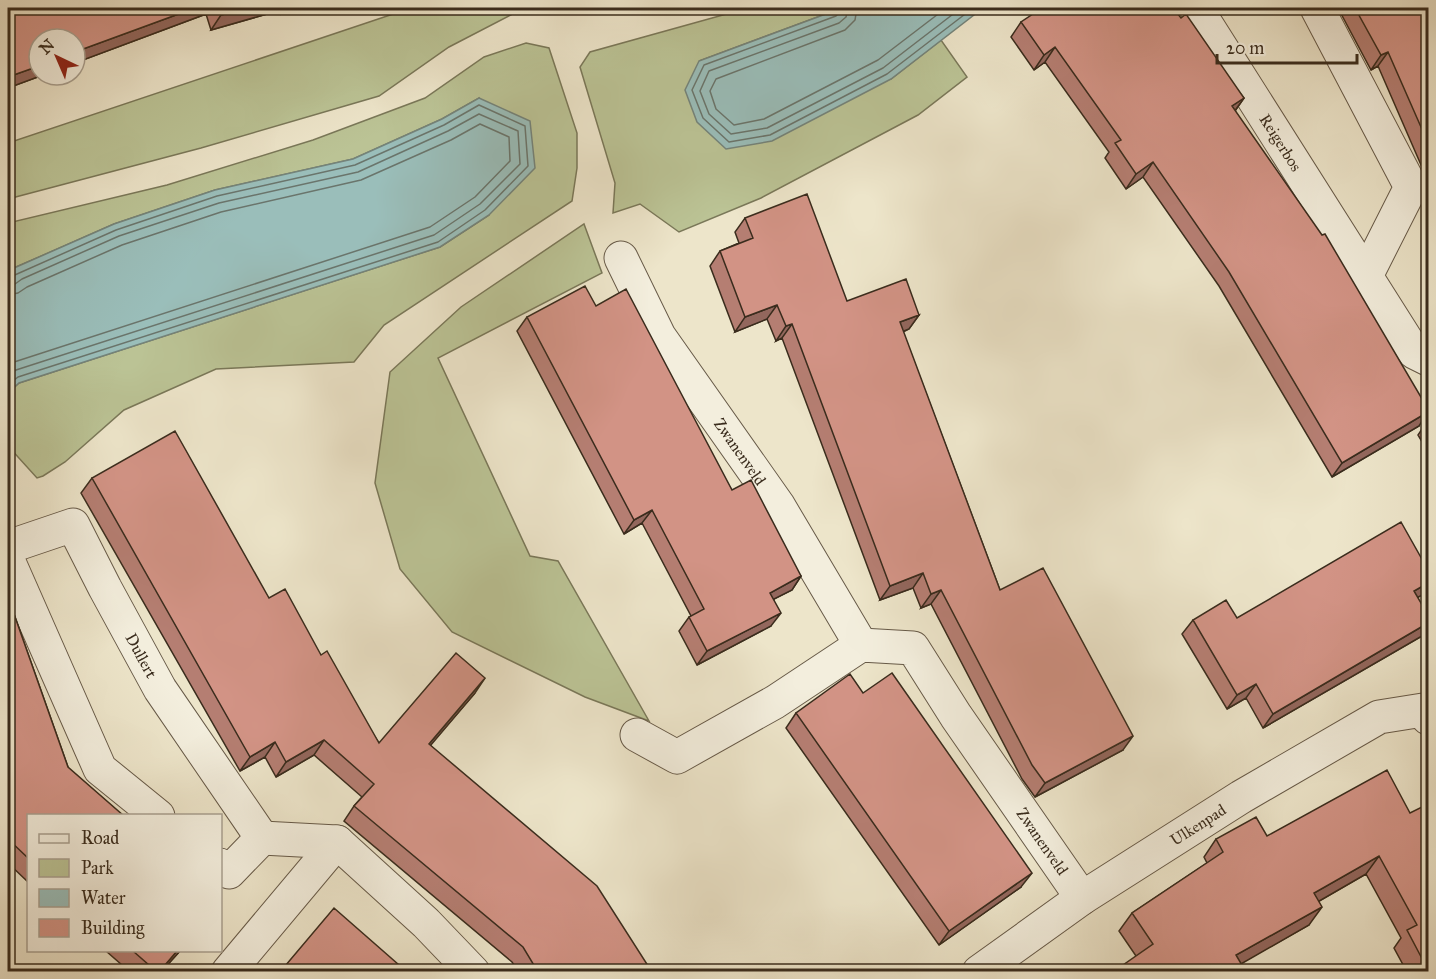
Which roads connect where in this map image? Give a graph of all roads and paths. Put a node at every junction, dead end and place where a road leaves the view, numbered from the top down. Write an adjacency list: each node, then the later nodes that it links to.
1 (1196, 8): 4 (street, Reigerbos)
2 (1317, 8): 4 (street)
3 (621, 258): 8 (street, Zwanenveld)
4 (1366, 276): 5 (street, Reigerbos)
5 (1428, 359)
6 (8, 547): 12 (street, Dullert)
7 (8, 560): 11 (street)
8 (861, 645): 10 (street); 15 (street, Zwanenveld)
9 (1428, 718): 15 (street, Ulkenpad)
10 (637, 735)
11 (156, 814)
12 (262, 838): 13 (street); 14 (street)
13 (337, 842): 16 (street); 17 (street)
14 (222, 867)
15 (1082, 898): 18 (street, Ulkenpad)
16 (228, 972)
17 (473, 972)
18 (979, 972)

